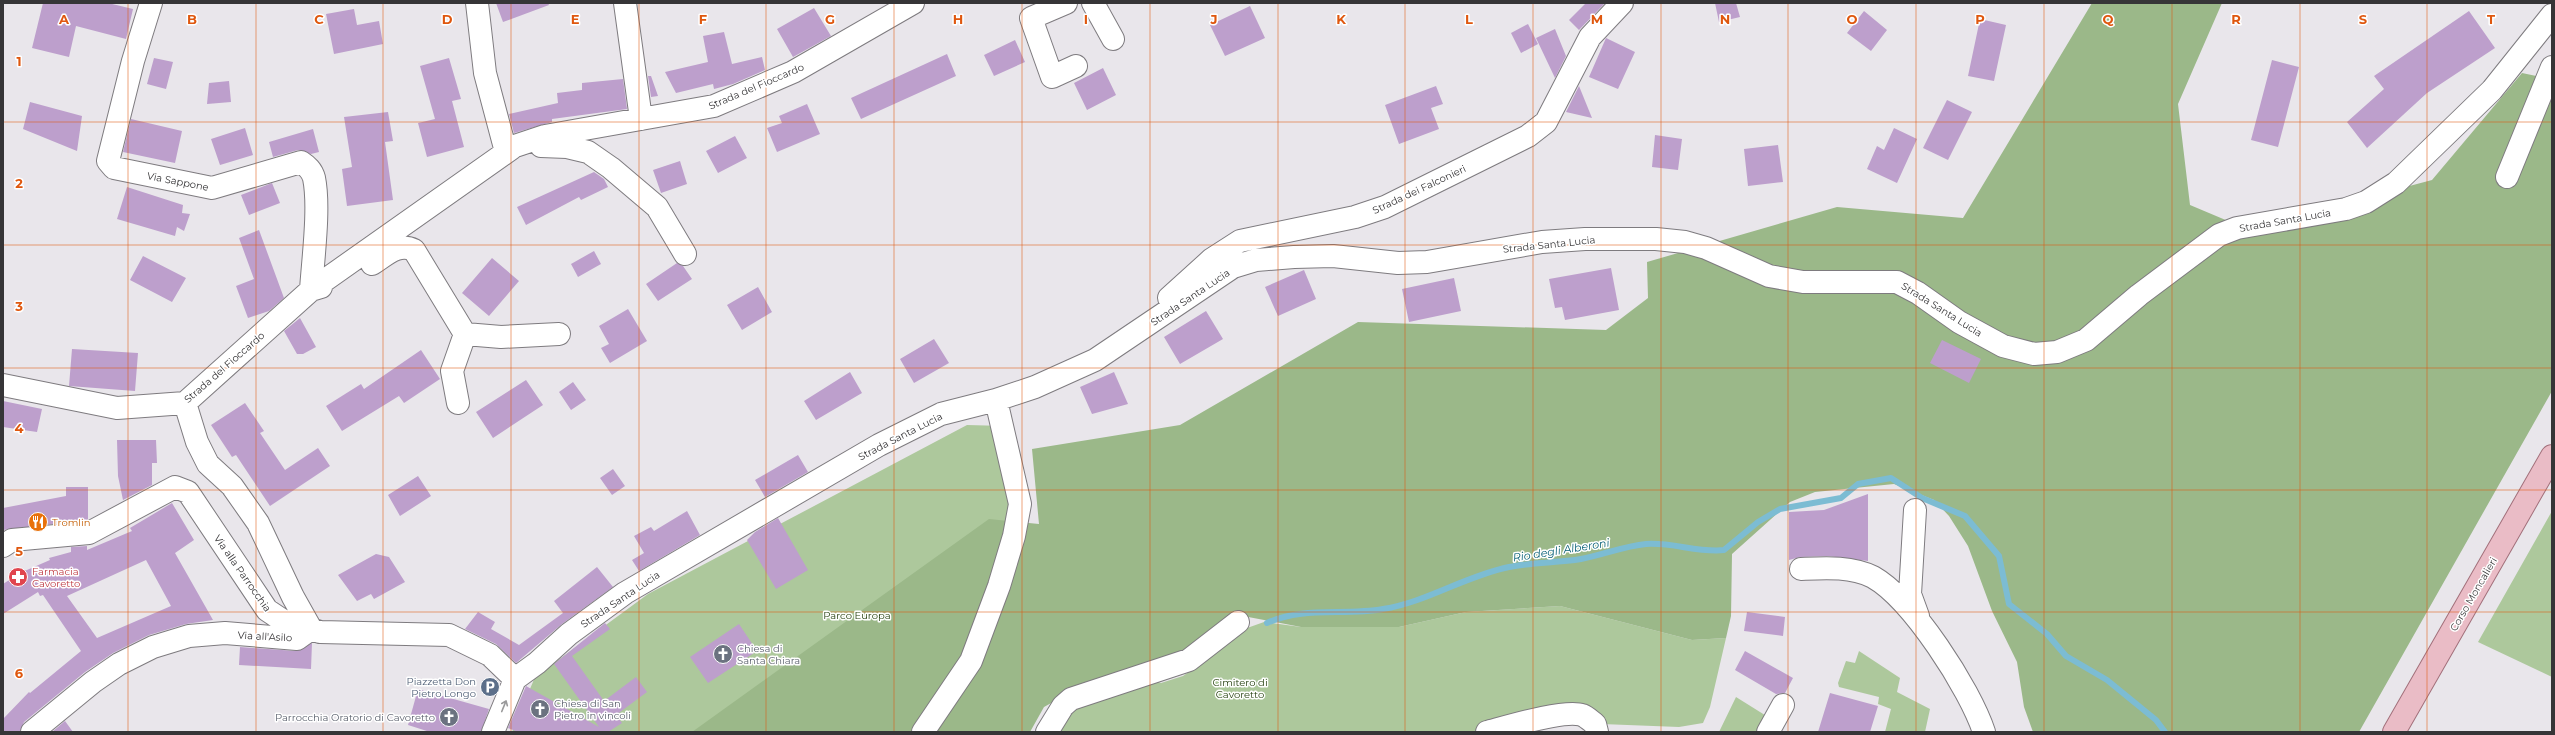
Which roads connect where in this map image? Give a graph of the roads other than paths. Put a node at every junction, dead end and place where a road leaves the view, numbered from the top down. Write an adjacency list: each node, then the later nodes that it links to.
1 (151, 3): 16 (street, Via Sappone)
2 (477, 3): 13 (street)
3 (625, 3): 12 (street)
4 (913, 3): 12 (street, Strada del Fioccardo)
5 (1066, 3): 10 (street)
6 (1093, 3): 9 (street)
7 (1622, 3): 19 (street, Strada dei Falconieri)
8 (2552, 15): 19 (street, Strada Santa Lucia)
9 (1113, 39)
10 (1076, 66)
11 (2552, 67): 14 (street)
12 (641, 119): 13 (street, Strada del Fioccardo)
13 (511, 149): 15 (street); 16 (street, Strada del Fioccardo)
14 (2507, 177)
15 (685, 254)
16 (311, 290): 17 (street, Strada del Fioccardo); 22 (street, Strada del Fioccardo)
17 (465, 334): 18 (street); 23 (street)
18 (559, 334)
19 (1130, 337): 21 (street, Strada Santa Lucia)
20 (3, 385): 22 (street, Strada del Fioccardo)
21 (996, 400): 31 (street, Strada Santa Lucia); 36 (street)
22 (185, 403): 30 (street)
23 (458, 403)
24 (2552, 456): 41 (main road, Corso Moncalieri)
25 (1915, 510): 29 (street)
26 (7, 543): 30 (street, Via alla Parrocchia)
27 (1801, 568): 29 (street)
28 (1238, 622): 37 (street)
29 (1923, 628): 40 (street)
30 (312, 629): 31 (street, Via alla Parrocchia); 34 (street, Via all'Asilo)
31 (515, 679): 35 (street, one-way to 31)
32 (1783, 705): 39 (street)
33 (1589, 729): 38 (street)
34 (32, 732)
35 (493, 732)
36 (923, 732)
37 (1047, 732)
38 (1486, 732)
39 (1768, 732)
40 (1984, 732)
41 (2394, 732)

